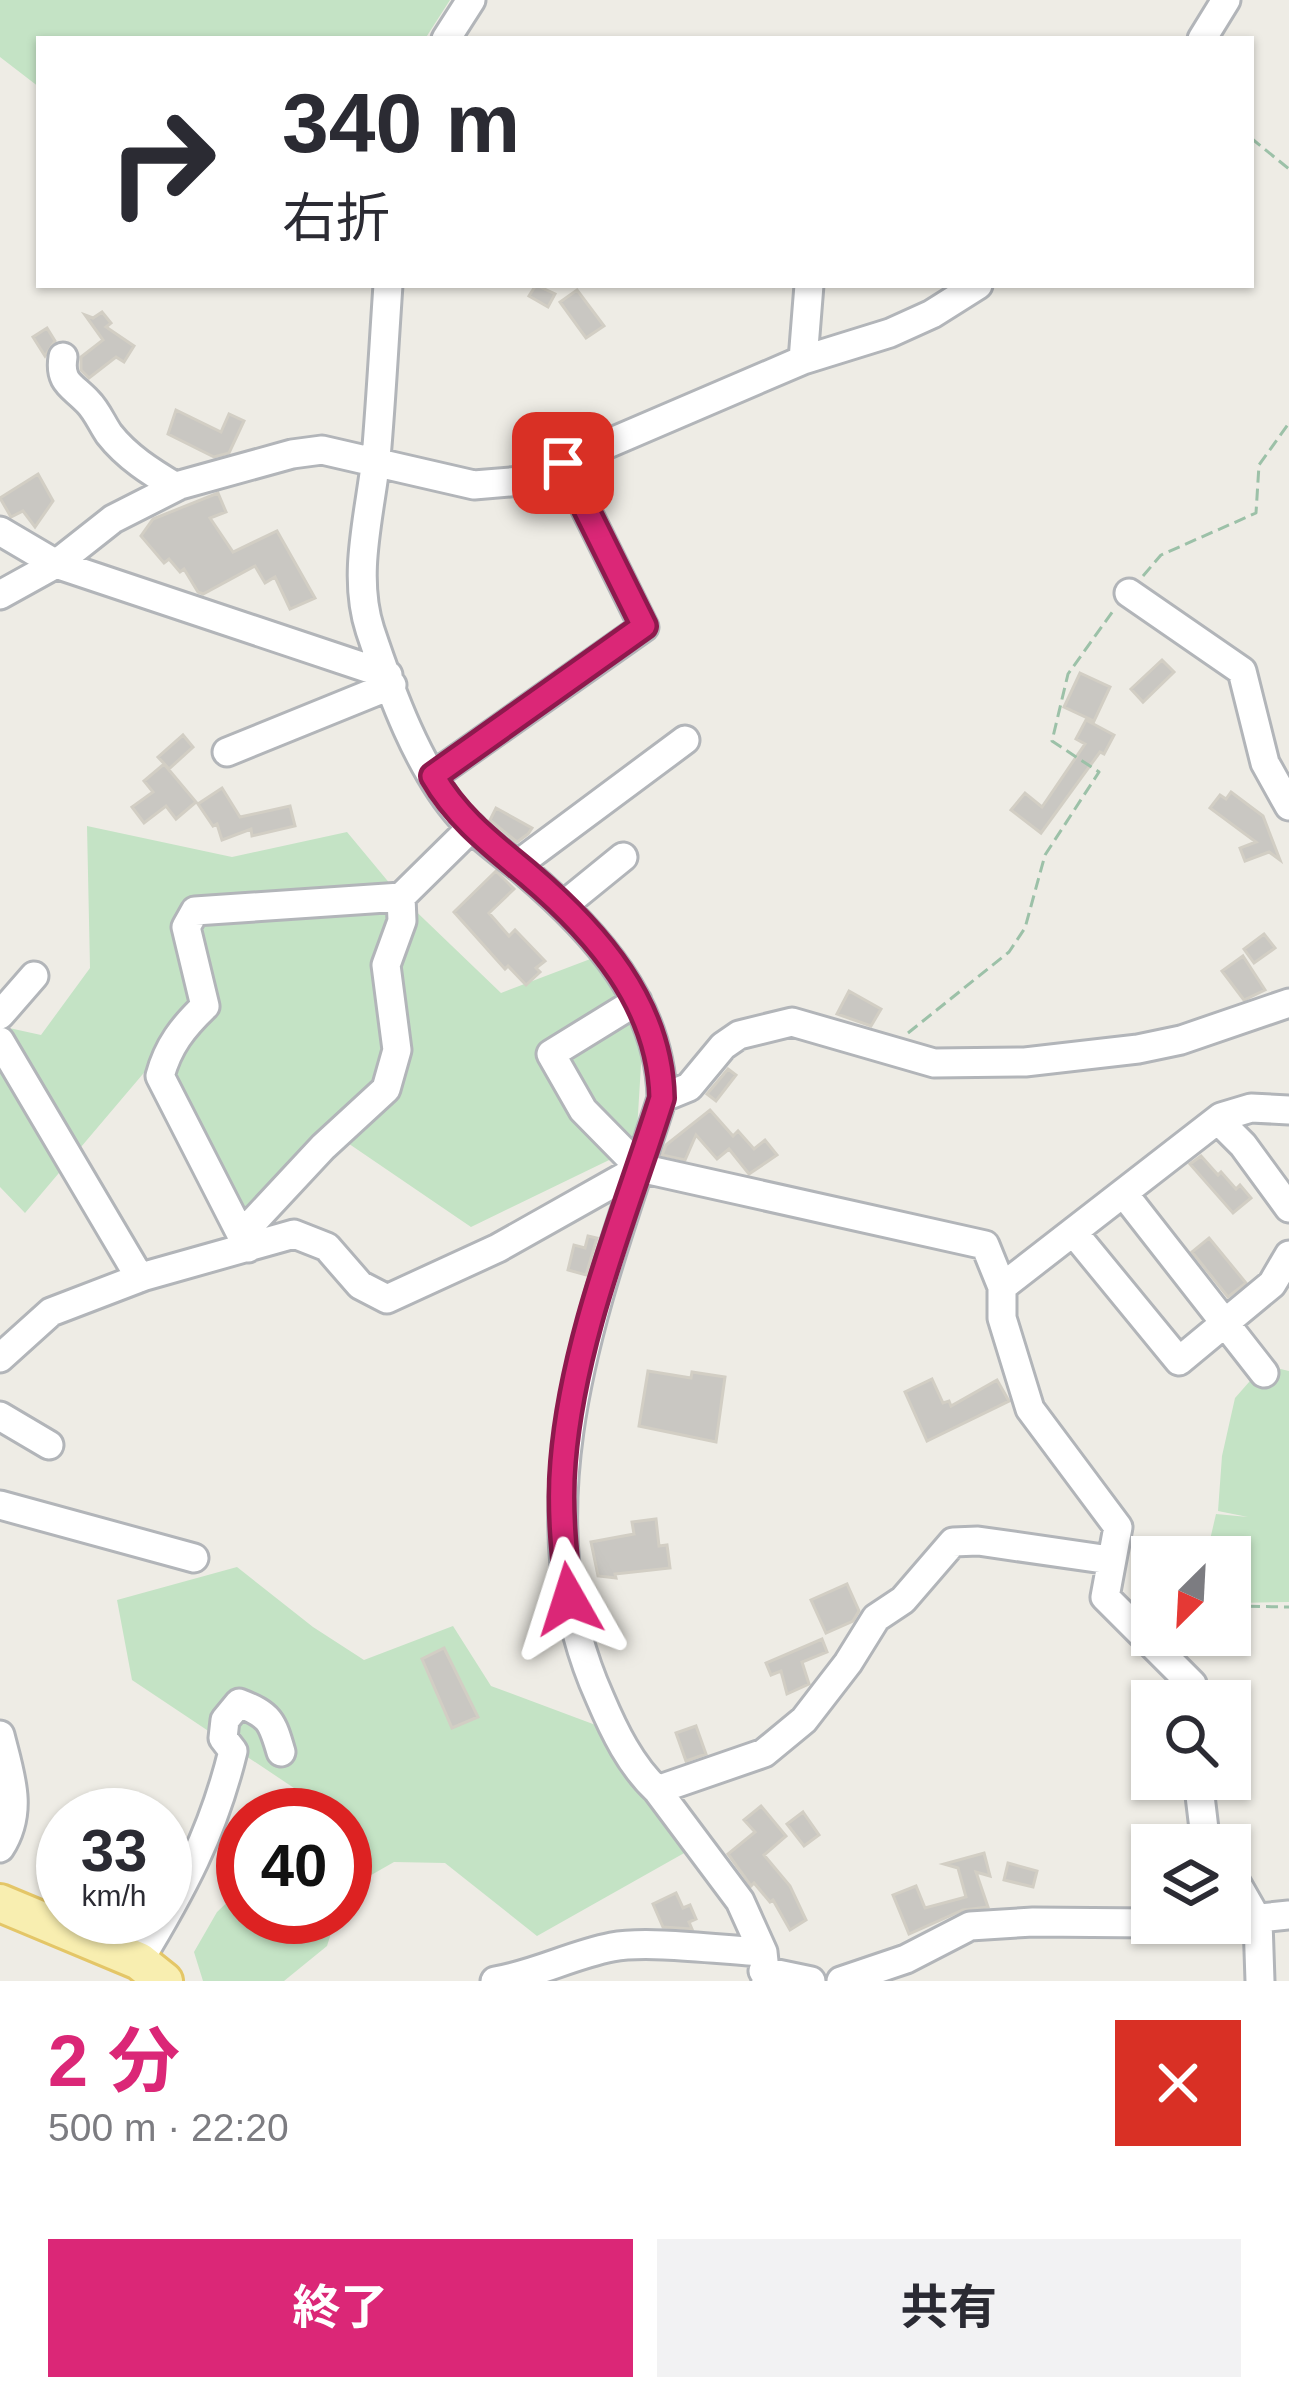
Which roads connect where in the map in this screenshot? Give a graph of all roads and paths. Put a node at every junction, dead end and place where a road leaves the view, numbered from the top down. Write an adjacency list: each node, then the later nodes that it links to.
1 (471, 0): 3 (street)
2 (1226, 0): 4 (street)
3 (448, 36)
4 (1204, 36)
5 (1254, 141): 6 (path)
6 (1289, 170)
7 (388, 288): 13 (street)
8 (809, 288): 11 (street)
9 (973, 288): 11 (street)
10 (63, 357): 15 (street)
11 (803, 360): 14 (street)
12 (1289, 423): 18 (path)
13 (376, 460): 14 (street); 15 (street); 20 (street)
14 (563, 463): 23 (street)
15 (176, 487): 17 (street)
16 (0, 531): 17 (street)
17 (56, 564): 19 (street); 20 (street)
18 (1129, 593): 24 (street); 35 (path)
19 (0, 595)
20 (390, 680): 22 (street); 23 (street)
21 (685, 740): 27 (street)
22 (227, 752)
23 (433, 776): 25 (street)
24 (1289, 806)
25 (472, 827): 27 (street); 28 (street)
26 (623, 857): 29 (street)
27 (517, 865): 29 (street)
28 (401, 897): 43 (street); 43 (street)
29 (564, 905): 31 (street)
30 (34, 976): 33 (street)
31 (637, 1001): 36 (street); 39 (street)
32 (1289, 1004): 35 (street)
33 (0, 1015)
34 (0, 1040): 45 (street)
35 (888, 1049): 36 (street)
36 (662, 1098): 39 (street)
37 (1289, 1110): 38 (street)
38 (1218, 1120): 40 (street); 41 (street)
39 (640, 1168): 43 (street); 46 (street); 60 (street)
40 (1124, 1194): 42 (street); 47 (street)
41 (1289, 1208)
42 (1074, 1233): 46 (street); 47 (street)
43 (244, 1241): 45 (street)
44 (1289, 1256): 47 (street)
45 (140, 1278): 48 (street)
46 (1002, 1287): 54 (street)
47 (1228, 1324): 49 (street)
48 (0, 1358)
49 (1264, 1373)
50 (0, 1416): 51 (street)
51 (49, 1445)
52 (0, 1505): 53 (street)
53 (194, 1558)
54 (1110, 1560): 57 (street); 60 (street)
55 (1251, 1606): 56 (path)
56 (1289, 1607)
57 (1188, 1680)
58 (0, 1735): 61 (street)
59 (281, 1752): 68 (street)
60 (657, 1790): 67 (street)
61 (0, 1848)
62 (0, 1903): 68 (main road)
63 (1289, 1915): 64 (street)
64 (1251, 1920)
65 (1131, 1923): 72 (street)
66 (1250, 1944): 73 (street)
67 (764, 1968): 69 (street); 71 (street)
68 (152, 1971)
69 (535, 1977): 70 (street)
70 (495, 1981)
71 (811, 1981)
72 (841, 1981)
73 (1260, 1981)

